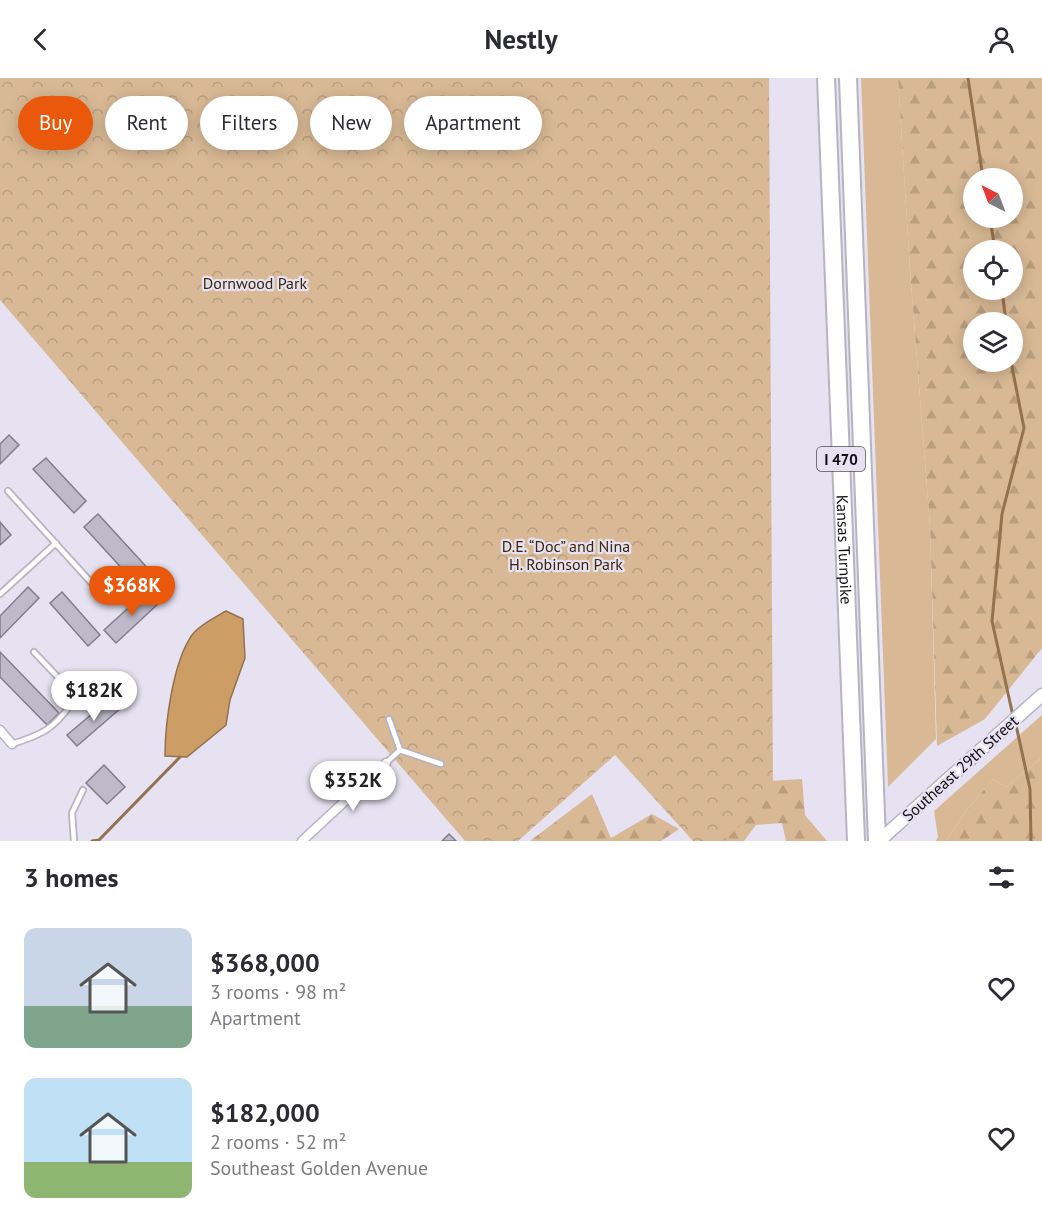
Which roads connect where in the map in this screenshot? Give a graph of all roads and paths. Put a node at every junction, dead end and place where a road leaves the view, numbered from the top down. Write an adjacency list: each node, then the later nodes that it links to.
1 (826, 78): 18 (highway, Kansas Turnpike / I 470)
2 (848, 78): 19 (highway, Kansas Turnpike / I 470)
3 (8, 491): 4 (lane)
4 (56, 543): 5 (lane); 6 (lane)
5 (0, 594)
6 (107, 600)
7 (34, 652): 11 (lane)
8 (1042, 695): 19 (main road, Southeast 29th Street)
9 (389, 719): 12 (lane)
10 (0, 730): 11 (street)
11 (12, 744)
12 (400, 750): 13 (lane); 14 (lane)
13 (386, 763): 17 (street)
14 (441, 764)
15 (83, 790): 16 (lane)
16 (74, 841)
17 (302, 841)
18 (856, 841)
19 (878, 841)

